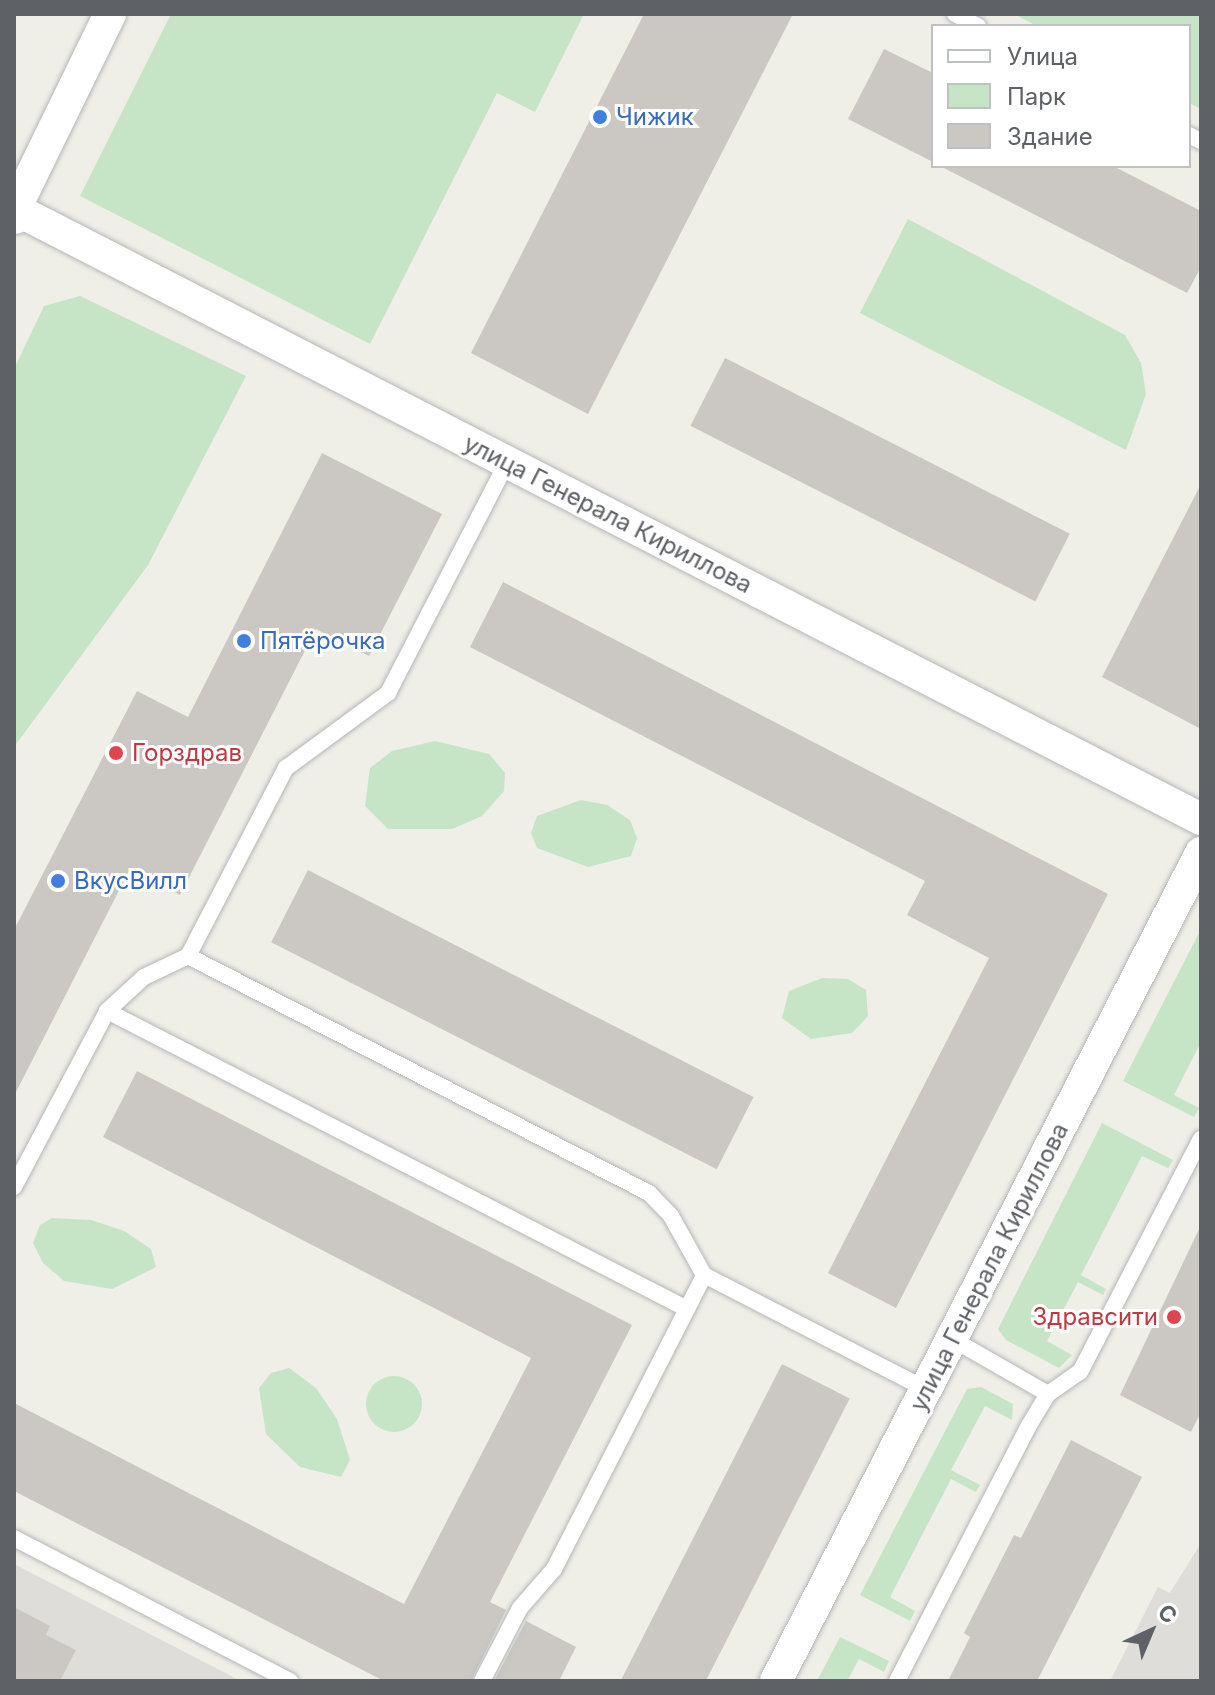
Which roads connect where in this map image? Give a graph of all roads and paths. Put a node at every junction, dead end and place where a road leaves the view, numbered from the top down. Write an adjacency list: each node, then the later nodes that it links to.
1 (110, 14): 4 (street)
2 (955, 14): 3 (lane)
3 (974, 24)
4 (14, 210): 5 (street, улица Генерала Кириллова)
5 (507, 462): 6 (street, улица Генерала Кириллова); 8 (lane)
6 (1201, 819)
7 (1201, 853): 14 (street, улица Генерала Кириллова)
8 (188, 956): 9 (lane); 12 (lane)
9 (107, 1011): 11 (lane); 13 (lane)
10 (1201, 1139): 16 (lane)
11 (14, 1187)
12 (704, 1275): 13 (lane); 15 (lane)
13 (687, 1309): 19 (lane)
14 (952, 1339): 15 (street, улица Генерала Кириллова); 16 (lane)
15 (926, 1389): 20 (street, улица Генерала Кириллова)
16 (1048, 1394): 21 (lane)
17 (14, 1538): 18 (lane)
18 (290, 1681)
19 (482, 1681)
20 (776, 1681)
21 (897, 1681)

